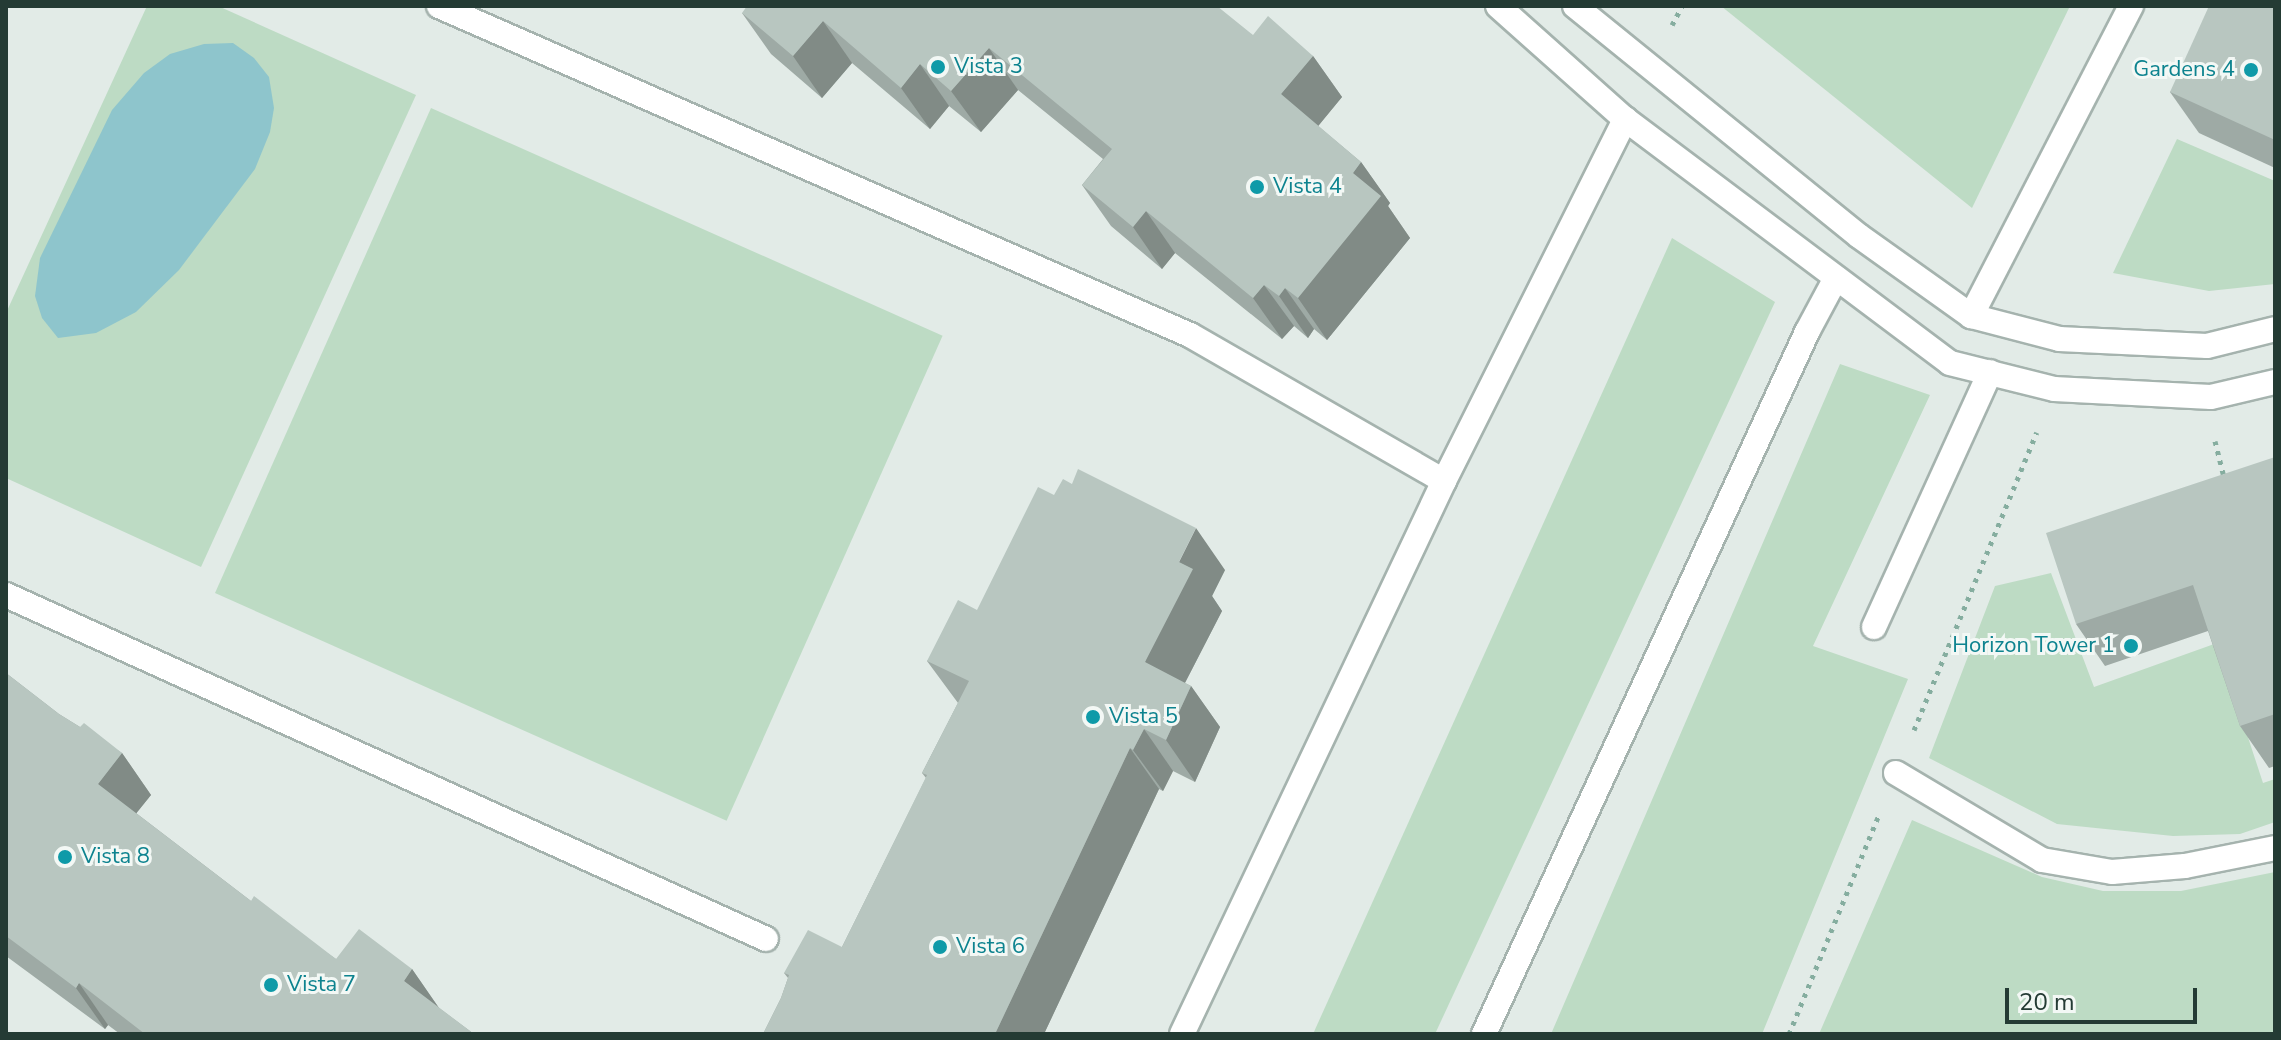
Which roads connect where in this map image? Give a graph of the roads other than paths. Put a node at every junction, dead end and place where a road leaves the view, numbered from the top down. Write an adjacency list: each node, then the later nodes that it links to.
1 (439, 6): 11 (street)
2 (1498, 6): 5 (street)
3 (1575, 6): 7 (street)
4 (2131, 6): 7 (street)
5 (1625, 119): 6 (street); 11 (street)
6 (1836, 278): 9 (street); 18 (street)
7 (1971, 316): 8 (street)
8 (2275, 329)
9 (1990, 372): 10 (street); 13 (street)
10 (2275, 382)
11 (1444, 481): 17 (street)
12 (6, 595): 16 (street)
13 (1874, 627)
14 (1896, 773): 15 (street)
15 (2275, 848)
16 (766, 939)
17 (1182, 1034)
18 (1484, 1034)

